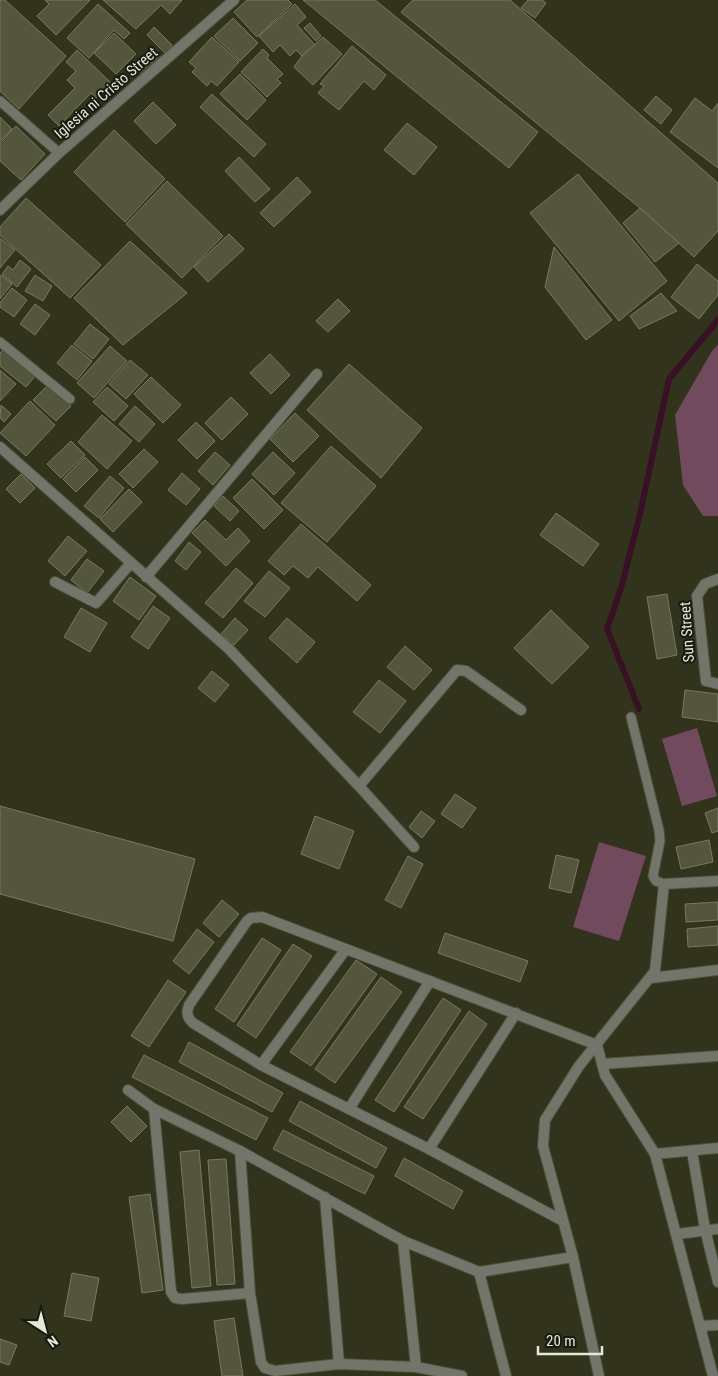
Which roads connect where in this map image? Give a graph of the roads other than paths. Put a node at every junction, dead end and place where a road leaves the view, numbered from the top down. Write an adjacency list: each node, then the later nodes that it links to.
1 (234, 0): 3 (street, Iglesia ni Cristo Street)
2 (0, 101): 3 (lane)
3 (59, 154): 4 (street, Iglesia ni Cristo Street)
4 (0, 210)
5 (0, 342): 7 (lane)
6 (317, 374): 10 (street)
7 (70, 398)
8 (0, 447): 9 (street)
9 (131, 563): 10 (street); 12 (street)
10 (146, 577): 16 (street)
11 (718, 579): 13 (street, Sun Street)
12 (56, 582)
13 (718, 684)
14 (521, 710): 16 (street)
15 (631, 717): 19 (lane)
16 (359, 786): 17 (street)
17 (414, 847)
18 (718, 881): 19 (street)
19 (664, 884): 22 (street)
20 (346, 949): 23 (street); 27 (street); 27 (street)
21 (718, 970): 22 (street)
22 (651, 978): 25 (street)
23 (430, 981): 24 (street); 31 (street)
24 (516, 1013): 25 (street); 33 (street)
25 (597, 1045): 28 (street); 38 (street)
26 (718, 1056): 28 (street)
27 (261, 1064): 31 (street)
28 (602, 1064): 36 (street)
29 (128, 1090): 30 (street)
30 (154, 1109): 34 (street); 46 (street)
31 (349, 1109): 33 (street)
32 (718, 1148): 35 (street)
33 (429, 1149): 38 (street)
34 (240, 1150): 37 (street); 46 (street)
35 (692, 1151): 36 (street); 39 (street)
36 (655, 1154): 41 (street)
37 (325, 1197): 42 (street); 49 (street)
38 (563, 1221): 43 (street)
39 (705, 1229): 40 (street); 41 (street); 45 (street)
40 (718, 1229)
41 (678, 1234): 48 (street)
42 (403, 1242): 44 (street); 50 (street)
43 (573, 1257): 44 (street); 53 (street)
44 (479, 1272): 52 (street)
45 (718, 1282)
46 (250, 1293): 49 (street)
47 (718, 1325): 48 (street)
48 (701, 1326): 54 (street)
49 (339, 1364): 50 (street)
50 (416, 1367): 51 (street)
51 (462, 1376)
52 (506, 1376)
53 (599, 1376)
54 (714, 1376)

